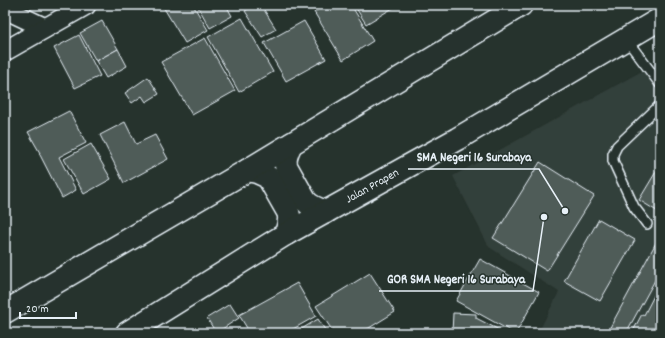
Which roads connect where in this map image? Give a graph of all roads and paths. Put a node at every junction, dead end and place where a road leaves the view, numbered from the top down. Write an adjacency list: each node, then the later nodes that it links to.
1 (86, 5): 5 (street)
2 (521, 5): 10 (main road)
3 (5, 9): 5 (street)
4 (660, 19): 6 (main road, Jalan Prapen)
5 (45, 28): 7 (street)
6 (626, 39): 8 (lane); 13 (main road, Jalan Prapen)
7 (5, 51)
8 (660, 84)
9 (660, 105): 14 (lane)
10 (292, 144): 11 (main road); 11 (main road)
11 (268, 172): 12 (main road); 16 (main road)
12 (296, 206): 13 (main road); 15 (main road)
13 (326, 212): 15 (main road, Jalan Prapen)
14 (647, 224)
15 (286, 234): 17 (main road, Jalan Prapen)
16 (5, 312)
17 (127, 333)

